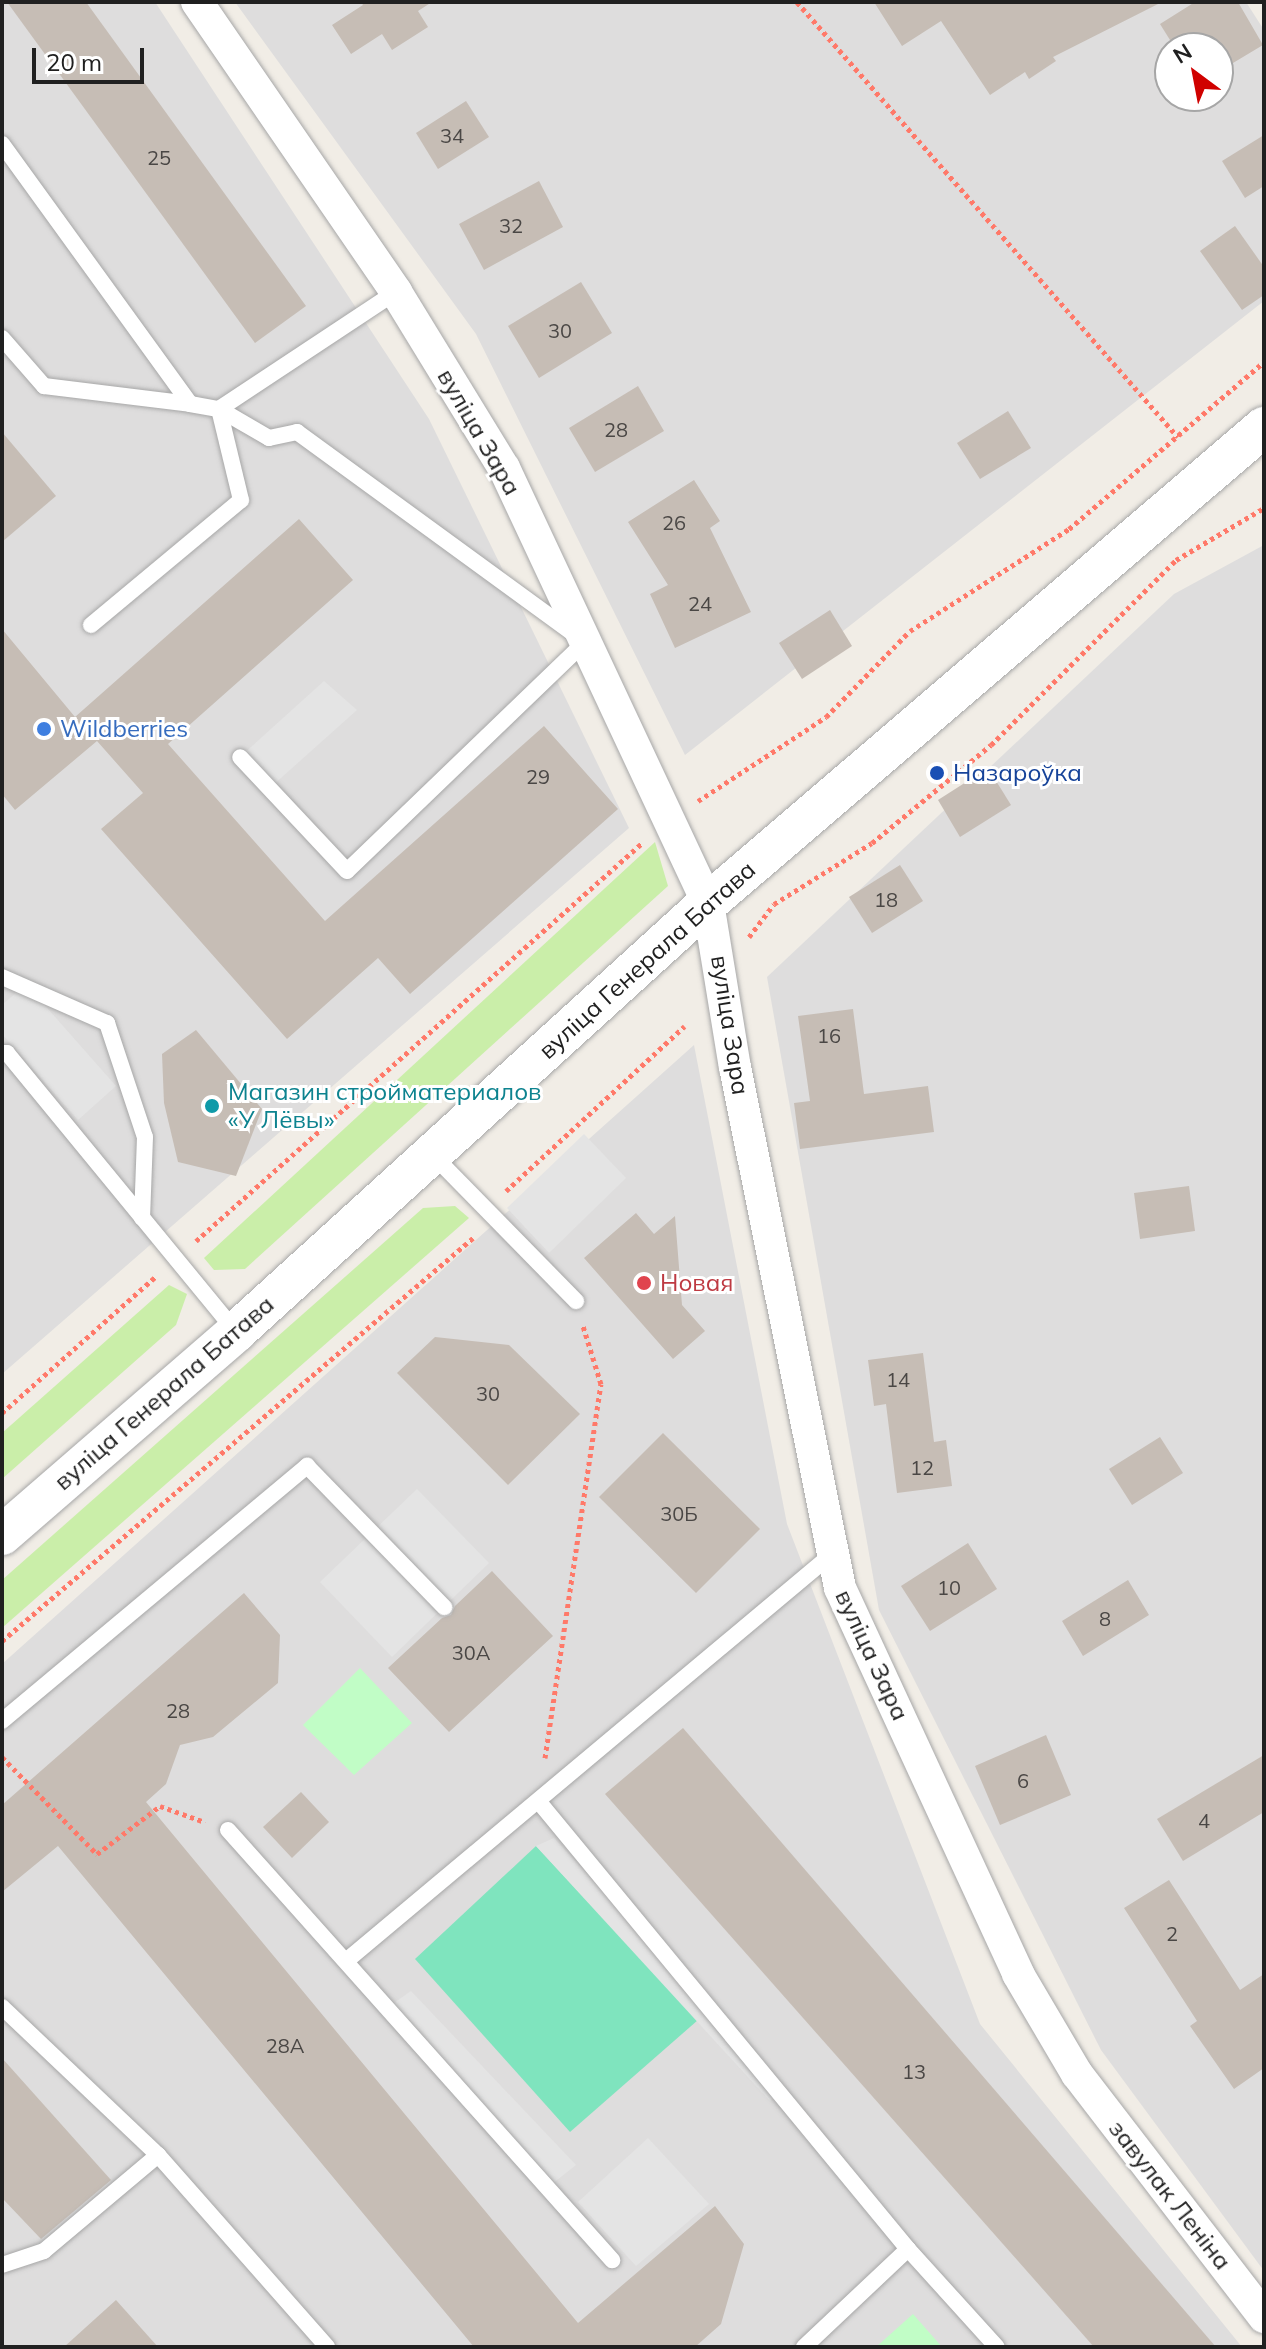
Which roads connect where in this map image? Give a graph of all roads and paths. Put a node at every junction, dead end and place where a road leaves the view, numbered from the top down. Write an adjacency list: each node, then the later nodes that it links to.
1 (197, 2): 4 (street, вуліца Зара)
2 (797, 2): 10 (path)
3 (2, 144): 7 (lane)
4 (396, 292): 8 (lane); 13 (street, вуліца Зара)
5 (2, 338): 7 (lane)
6 (1264, 362): 10 (path)
7 (190, 404): 8 (lane)
8 (219, 409): 12 (lane); 13 (lane)
9 (1264, 427): 16 (street, вуліца Генерала Батава)
10 (1178, 437): 15 (path)
11 (1264, 508): 17 (path)
12 (91, 625)
13 (585, 642): 14 (lane); 15 (street, вуліца Зара)
14 (240, 757)
15 (669, 820): 16 (street, вуліца Зара); 25 (path)
16 (708, 903): 21 (street, вуліца Генерала Батава); 30 (street, вуліца Зара)
17 (746, 942)
18 (2, 977): 23 (lane)
19 (685, 1026): 22 (path)
20 (2, 1053): 23 (lane)
21 (432, 1154): 26 (lane); 27 (street, вуліца Генерала Батава)
22 (505, 1192)
23 (142, 1218): 25 (lane)
24 (473, 1238): 32 (path)
25 (176, 1258): 27 (lane); 28 (path)
26 (576, 1301): 35 (path)
27 (236, 1332): 29 (street, вуліца Генерала Батава)
28 (2, 1413)
29 (2, 1535)
30 (831, 1555): 35 (lane); 39 (street, вуліца Зара)
31 (444, 1607): 33 (lane)
32 (2, 1641)
33 (2, 1721)
34 (2, 1757): 36 (path)
35 (539, 1802): 37 (lane); 41 (lane)
36 (228, 1830): 37 (lane)
37 (346, 1961): 42 (lane)
38 (2, 2007): 40 (lane)
39 (1077, 2074): 44 (street, завулак Леніна)
40 (158, 2155): 43 (lane); 45 (lane)
41 (908, 2249): 46 (lane); 47 (lane)
42 (612, 2260)
43 (2, 2265)
44 (1264, 2317)
45 (327, 2347)
46 (804, 2347)
47 (997, 2347)

